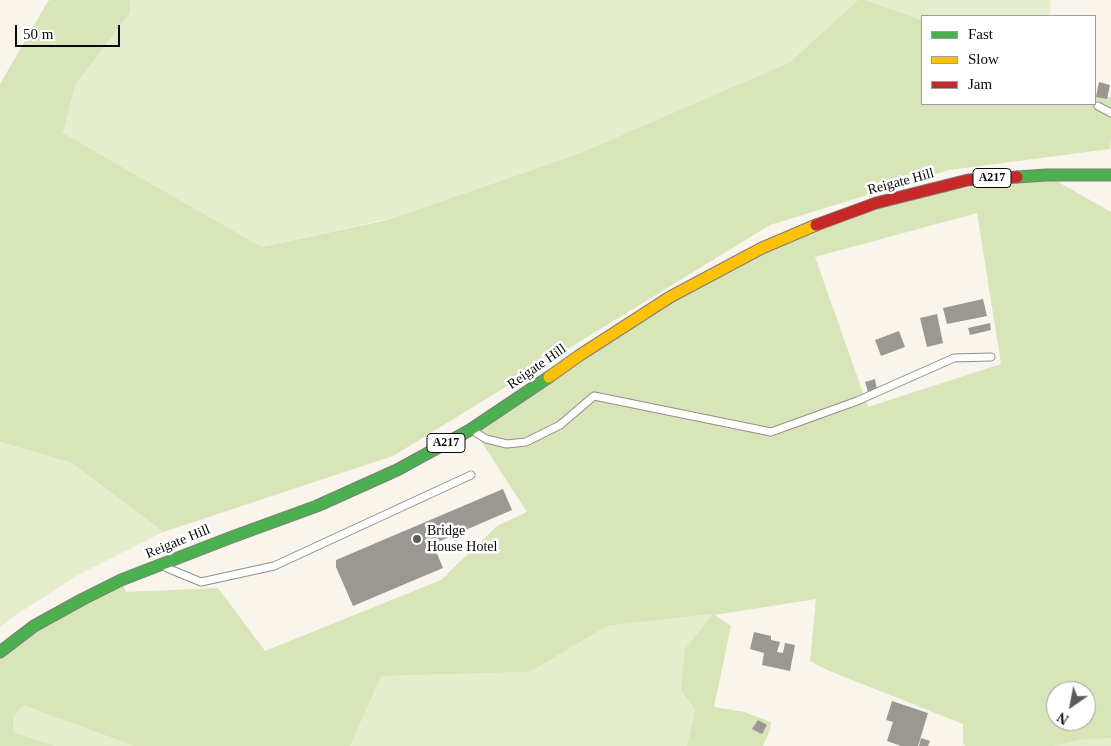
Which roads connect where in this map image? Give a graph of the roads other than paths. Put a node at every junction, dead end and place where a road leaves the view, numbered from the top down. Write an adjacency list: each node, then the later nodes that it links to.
1 (1098, 106): 2 (lane)
2 (1111, 113)
3 (1111, 175): 5 (main road, Reigate Hill / A217)
4 (991, 357): 5 (lane)
5 (470, 430): 7 (main road, Reigate Hill / A217)
6 (471, 475): 7 (lane)
7 (160, 566): 8 (main road, Reigate Hill / A217)
8 (0, 652)

